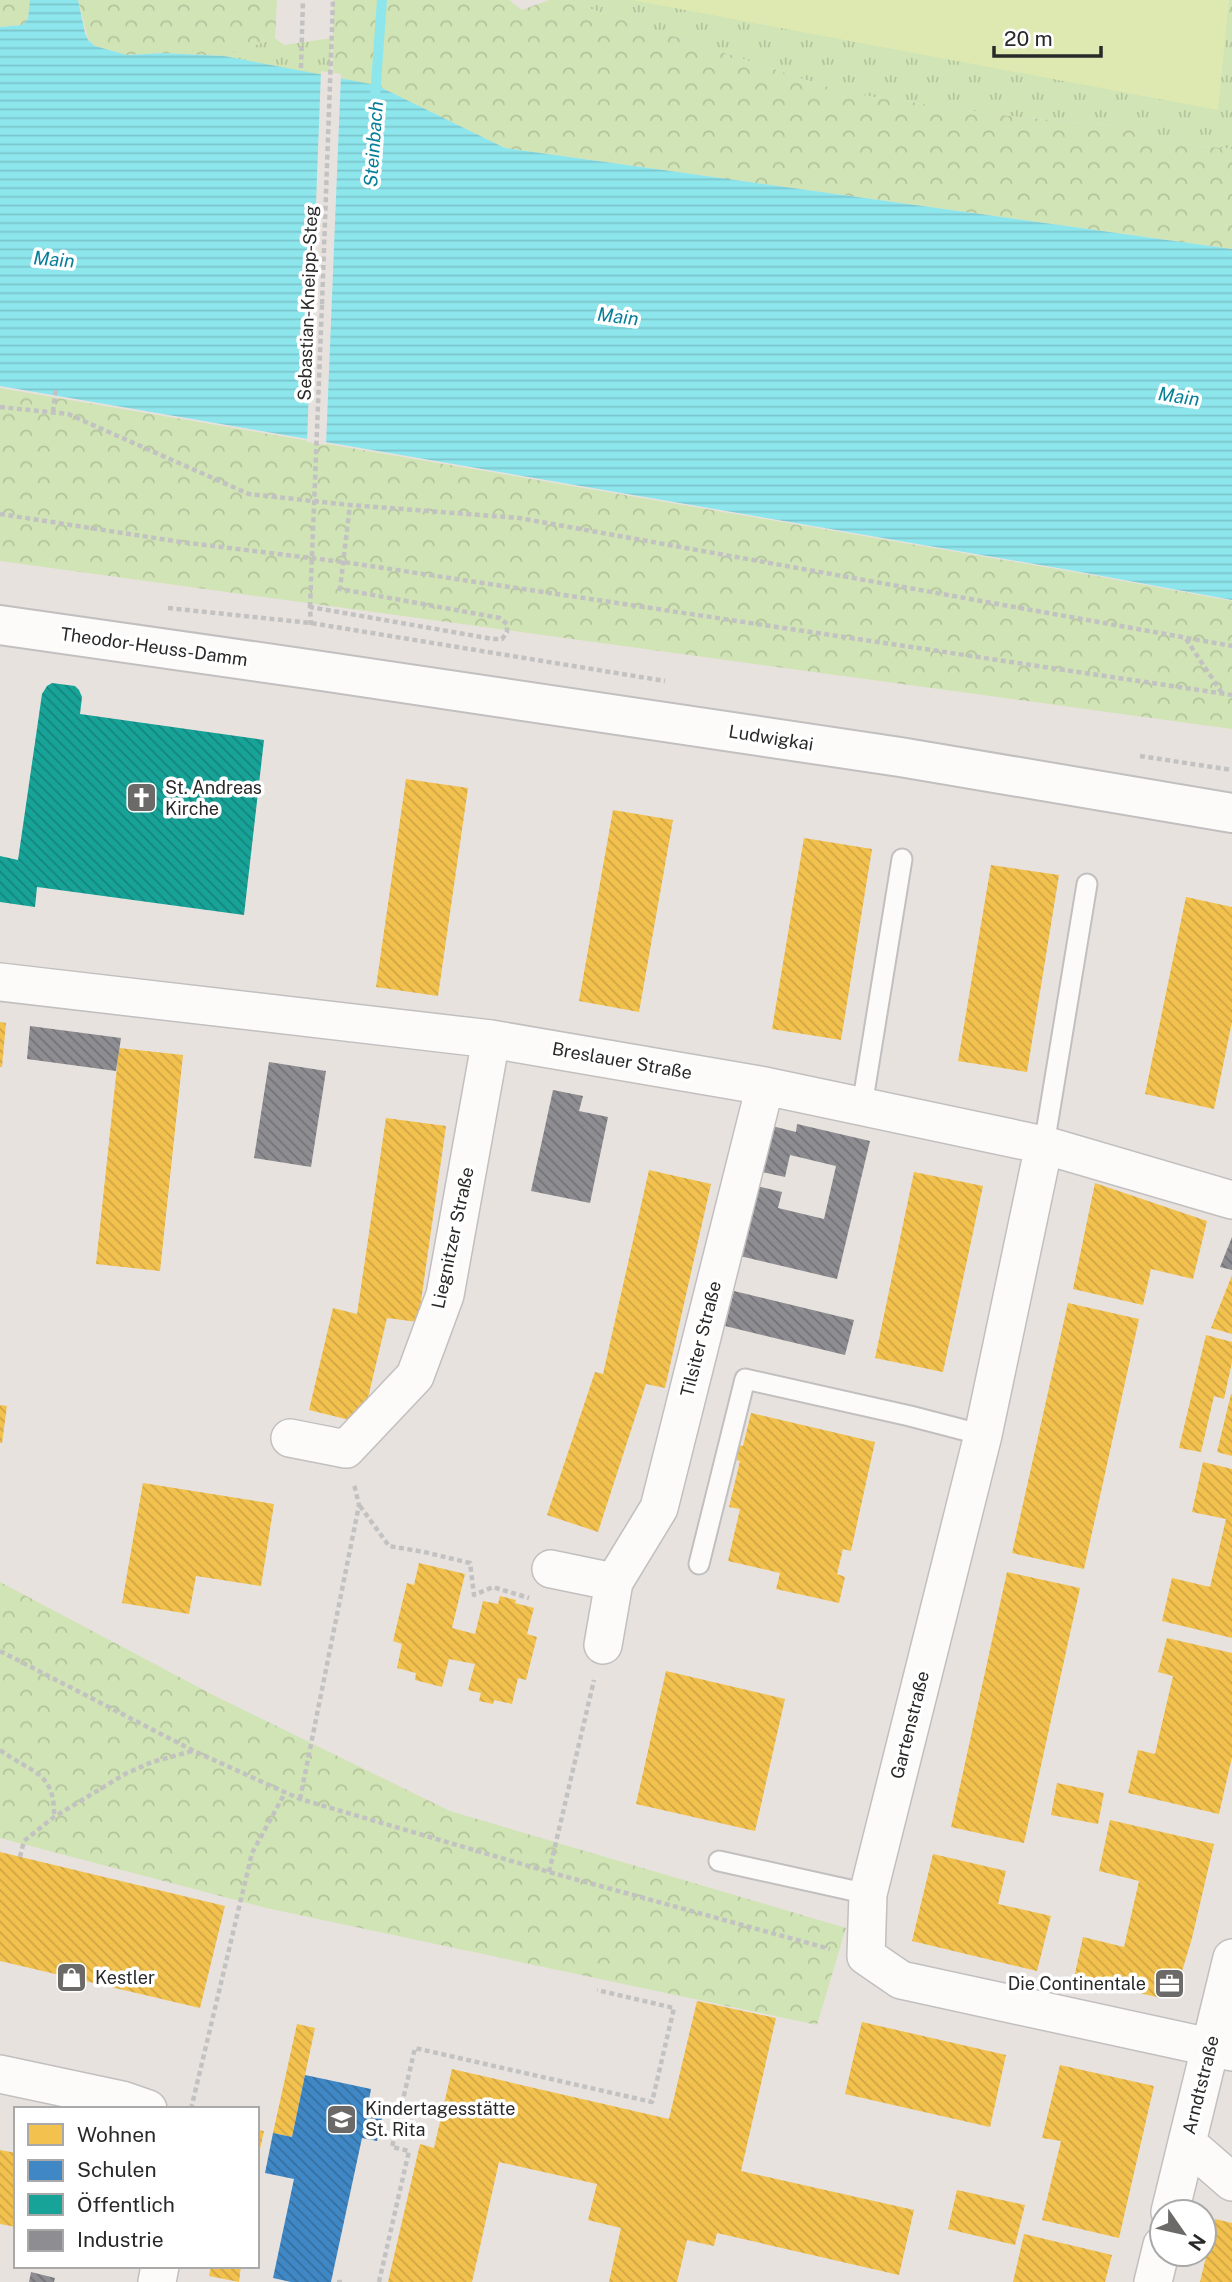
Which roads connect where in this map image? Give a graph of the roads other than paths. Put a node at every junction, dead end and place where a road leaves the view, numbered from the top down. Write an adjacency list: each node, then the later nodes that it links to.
1 (0, 625): 2 (main road, Theodor-Heuss-Damm)
2 (309, 669): 3 (main road, Ludwigkai)
3 (1232, 813)
4 (902, 859): 9 (lane)
5 (1087, 884): 10 (lane)
6 (0, 982): 7 (street, Breslauer Straße)
7 (491, 1039): 8 (street, Breslauer Straße); 13 (street, Liegnitzer Straße)
8 (765, 1086): 9 (street, Breslauer Straße); 16 (street, Tilsiter Straße)
9 (862, 1106): 10 (street, Breslauer Straße)
10 (1044, 1146): 11 (street, Breslauer Straße); 12 (street, Gartenstraße)
11 (1232, 1200)
12 (983, 1435): 14 (lane); 19 (street, Gartenstraße)
13 (290, 1438)
14 (699, 1564)
15 (551, 1569): 16 (street)
16 (614, 1582): 17 (street, Tilsiter Straße)
17 (603, 1645)
18 (719, 1861): 19 (lane)
19 (868, 1894): 21 (street, Gartenstraße)
20 (1232, 1958): 21 (street, Arndtstraße)
21 (1221, 2050): 24 (street, Arndtstraße)
22 (0, 2074): 23 (street)
23 (142, 2107)
24 (1187, 2143): 25 (street); 26 (street, Arndtstraße)
25 (1232, 2182)
26 (1173, 2198)

